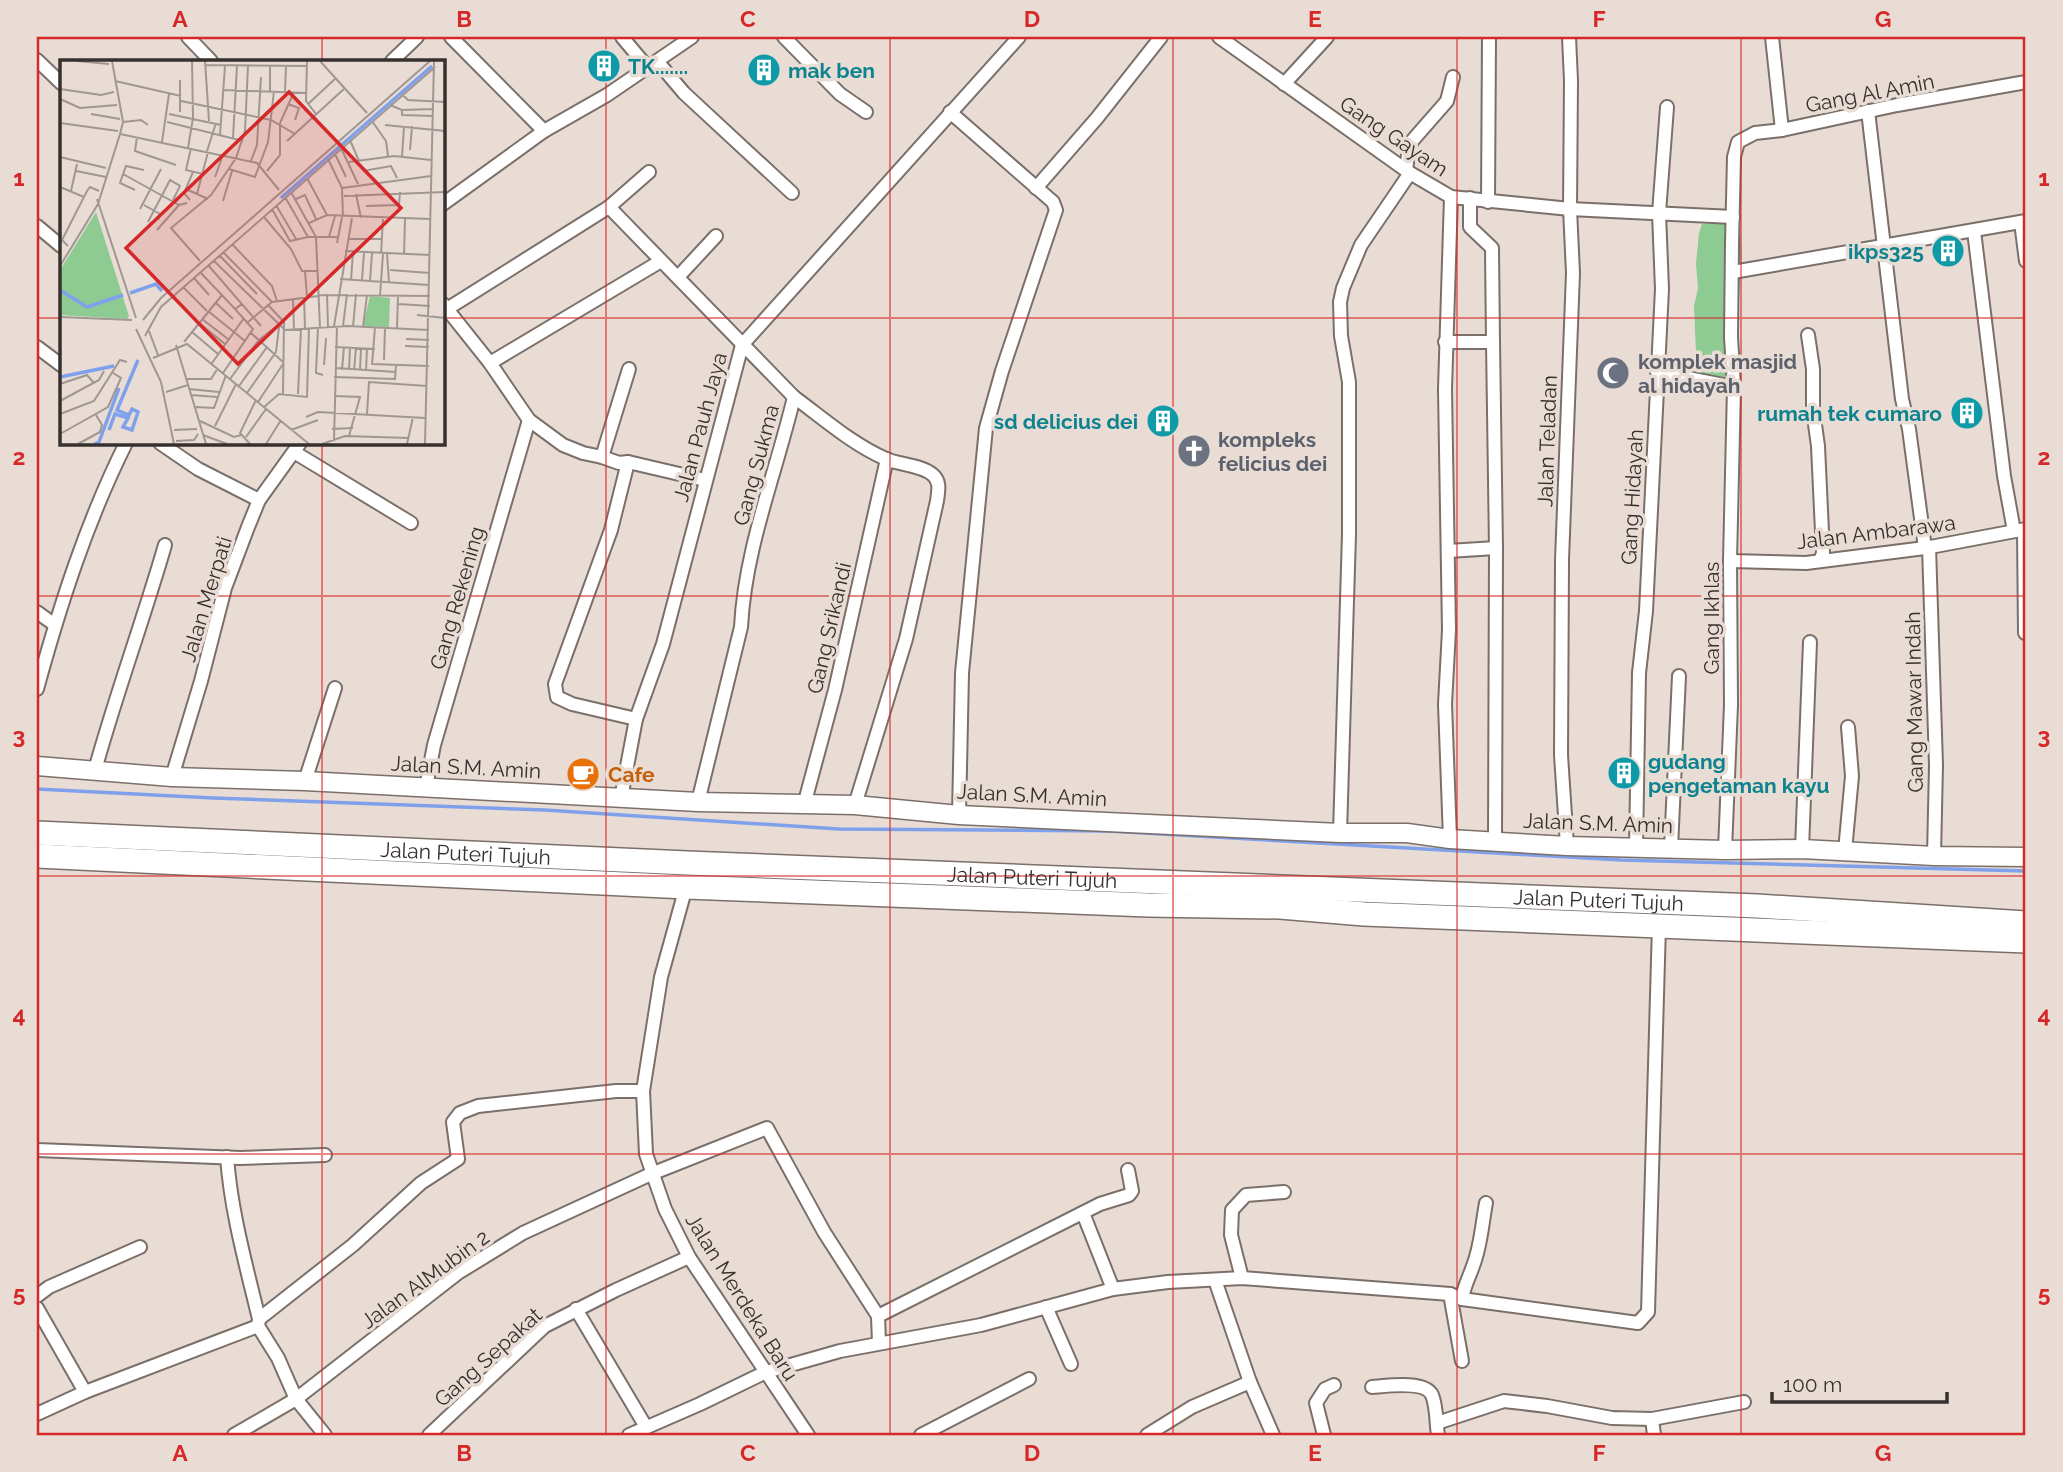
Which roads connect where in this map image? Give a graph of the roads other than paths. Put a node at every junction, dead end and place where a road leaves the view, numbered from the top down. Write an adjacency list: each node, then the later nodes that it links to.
1 (417, 37): 16 (street)
2 (451, 37): 27 (street)
3 (622, 37): 17 (street)
4 (692, 37): 17 (street)
5 (784, 37): 24 (street)
6 (1019, 37): 25 (street, Jalan Pauh Jaya)
7 (1161, 37): 31 (street)
8 (1219, 37): 21 (street, Gang Gayam)
9 (1327, 37): 21 (street)
10 (1489, 37): 35 (street)
11 (1569, 37): 38 (street, Jalan Teladan)
12 (1772, 37): 26 (street)
13 (192, 38): 15 (street)
14 (37, 60): 19 (street)
15 (210, 60)
16 (393, 60)
17 (653, 64): 27 (street); 32 (street)
18 (1453, 77): 29 (street)
19 (60, 82)
20 (2026, 82): 23 (street, Gang Al Amin)
21 (1284, 83): 29 (street, Gang Gayam)
22 (1667, 107): 39 (street, Gang Hidayah)
23 (1868, 111): 26 (street, Gang Al Amin); 46 (street, Gang Mawar Indah)
24 (866, 112)
25 (950, 112): 31 (street); 55 (street, Jalan Pauh Jaya)
26 (1782, 130): 28 (street, Gang Al Amin)
27 (544, 131): 36 (street)
28 (1734, 157): 40 (street, Gang Ikhlas)
29 (1408, 171): 33 (street, Gang Gayam); 99 (street)
30 (649, 172): 37 (street)
31 (1036, 188): 98 (street)
32 (792, 193)
33 (1451, 197): 34 (street, Gang Gayam); 53 (street)
34 (1470, 198): 35 (street, Gang Gayam); 54 (street)
35 (1488, 202): 38 (street, Gang Gayam)
36 (444, 203)
37 (608, 207): 47 (street, Gang Sukma); 51 (street)
38 (1570, 209): 39 (street, Gang Gayam); 104 (street, Jalan Teladan)
39 (1659, 213): 40 (street, Gang Gayam); 60 (street, Gang Hidayah)
40 (1733, 217): 49 (street, Gang Ikhlas)
41 (2024, 221): 43 (street); 48 (street)
42 (37, 226): 45 (street)
43 (1974, 231): 46 (street); 73 (street)
44 (716, 236): 50 (street)
45 (60, 245)
46 (1883, 245): 49 (street); 75 (street, Gang Mawar Indah)
47 (661, 261): 50 (street, Gang Sukma); 57 (street)
48 (2026, 261)
49 (1733, 272): 61 (street, Gang Ikhlas)
50 (678, 277): 55 (street, Gang Sukma)
51 (444, 307): 57 (street)
52 (1808, 335): 79 (street)
53 (1446, 342): 54 (street); 77 (street)
54 (1493, 342): 76 (street)
55 (742, 345): 62 (street, Gang Sukma); 70 (street, Jalan Pauh Jaya)
56 (37, 347): 58 (street)
57 (490, 363): 63 (street)
58 (60, 364)
59 (629, 369): 67 (street)
60 (1657, 372): 61 (street); 105 (street, Gang Hidayah)
61 (1734, 387): 78 (street, Gang Ikhlas)
62 (794, 397): 68 (street); 95 (street, Gang Sukma)
63 (529, 420): 67 (street); 93 (street, Gang Rekening)
64 (126, 444): 81 (street)
65 (161, 444): 71 (street)
66 (297, 447): 71 (street, Jalan Merpati); 72 (street)
67 (602, 457): 69 (street)
68 (887, 459): 96 (street, Gang Srikandi); 97 (street)
69 (628, 462): 70 (street); 87 (street)
70 (705, 480): 87 (street, Jalan Pauh Jaya)
71 (259, 500): 91 (street, Jalan Merpati)
72 (411, 523)
73 (2022, 530): 75 (street, Jalan Ambarawa); 82 (street)
74 (165, 545): 90 (street)
75 (1927, 547): 79 (street, Jalan Ambarawa); 111 (street, Gang Mawar Indah)
76 (1496, 548): 77 (street); 103 (street)
77 (1448, 551): 102 (street)
78 (1730, 561): 79 (street, Jalan Ambarawa); 108 (street, Gang Ikhlas)
79 (1820, 561)
80 (37, 612): 81 (street)
81 (55, 625): 86 (street)
82 (2025, 633)
83 (1810, 642): 107 (street)
84 (1679, 676): 106 (street)
85 (335, 688): 92 (street)
86 (37, 689)
87 (636, 719): 94 (street, Jalan Pauh Jaya)
88 (1849, 727): 109 (street)
89 (37, 766): 90 (street, Jalan S.M. Amin)
90 (95, 770): 91 (street, Jalan S.M. Amin)
91 (172, 777): 92 (street, Jalan S.M. Amin)
92 (305, 781): 93 (street, Jalan S.M. Amin)
93 (426, 787): 94 (street, Jalan S.M. Amin)
94 (621, 798): 95 (street, Jalan S.M. Amin)
95 (698, 802): 96 (street, Jalan S.M. Amin)
96 (804, 805): 97 (street, Jalan S.M. Amin)
97 (855, 805): 98 (street, Jalan S.M. Amin)
98 (959, 815): 99 (street, Jalan S.M. Amin)
99 (1340, 832): 102 (street, Jalan S.M. Amin)
100 (37, 833): 101 (highway, Jalan Puteri Tujuh)
101 (124, 837): 113 (highway); 115 (highway, Jalan Puteri Tujuh)
102 (1450, 839): 103 (street, Jalan S.M. Amin)
103 (1494, 842): 104 (street, Jalan S.M. Amin)
104 (1567, 846): 105 (street, Jalan S.M. Amin)
105 (1636, 848): 106 (street, Jalan S.M. Amin)
106 (1671, 848): 108 (street, Jalan S.M. Amin)
107 (1802, 849): 108 (street, Jalan S.M. Amin); 109 (street, Jalan S.M. Amin)
108 (1725, 850)
109 (1845, 850): 111 (street, Jalan S.M. Amin)
110 (37, 856): 113 (highway, Jalan Puteri Tujuh)
111 (1934, 856): 112 (street, Jalan S.M. Amin)
112 (2026, 857)
113 (123, 860): 114 (highway, Jalan Puteri Tujuh)
114 (686, 887): 116 (highway, Jalan Puteri Tujuh); 118 (street, Jalan Merdeka Baru)
115 (2026, 923)
116 (1659, 925): 117 (highway, Jalan Puteri Tujuh); 133 (street)
117 (2026, 941)
118 (643, 1091): 123 (street, Jalan Merdeka Baru); 138 (street)
119 (37, 1150): 121 (street)
120 (325, 1155): 121 (street)
121 (227, 1157): 138 (street)
122 (1128, 1170): 126 (street)
123 (651, 1174): 128 (street, Jalan Merdeka Baru); 137 (street, Jalan AlMubin 2); 148 (street, Jalan AlMubin 2)
124 (1283, 1192): 129 (street)
125 (1486, 1203): 133 (street)
126 (1083, 1213): 131 (street); 137 (street)
127 (140, 1247): 132 (street)
128 (689, 1257): 136 (street, Gang Sepakat); 142 (street, Jalan Merdeka Baru)
129 (1242, 1279): 130 (street); 133 (street)
130 (1215, 1280): 131 (street); 144 (street)
131 (1113, 1289): 134 (street)
132 (37, 1296)
133 (1456, 1296): 140 (street)
134 (1046, 1307): 139 (street); 141 (street)
135 (37, 1308): 147 (street)
136 (576, 1309): 152 (street); 156 (street, Gang Sepakat)
137 (878, 1316): 139 (street)
138 (258, 1322): 147 (street); 148 (street)
139 (879, 1343): 142 (street)
140 (1462, 1361)
141 (1072, 1364)
142 (766, 1372): 152 (street); 158 (street, Jalan Merdeka Baru)
143 (1029, 1379): 159 (street)
144 (1250, 1381): 160 (street); 161 (street)
145 (1334, 1385): 162 (street)
146 (1371, 1387): 153 (street)
147 (85, 1392): 150 (street)
148 (296, 1399): 154 (street, Jalan AlMubin 2); 155 (street)
149 (1744, 1402): 151 (street)
150 (37, 1415)
151 (1652, 1419): 153 (street); 163 (street)
152 (646, 1427): 157 (street)
153 (1437, 1429)
154 (233, 1435)
155 (325, 1435)
156 (429, 1435)
157 (629, 1435)
158 (808, 1435)
159 (920, 1435)
160 (1147, 1435)
161 (1273, 1435)
162 (1324, 1435)
163 (1654, 1435)

